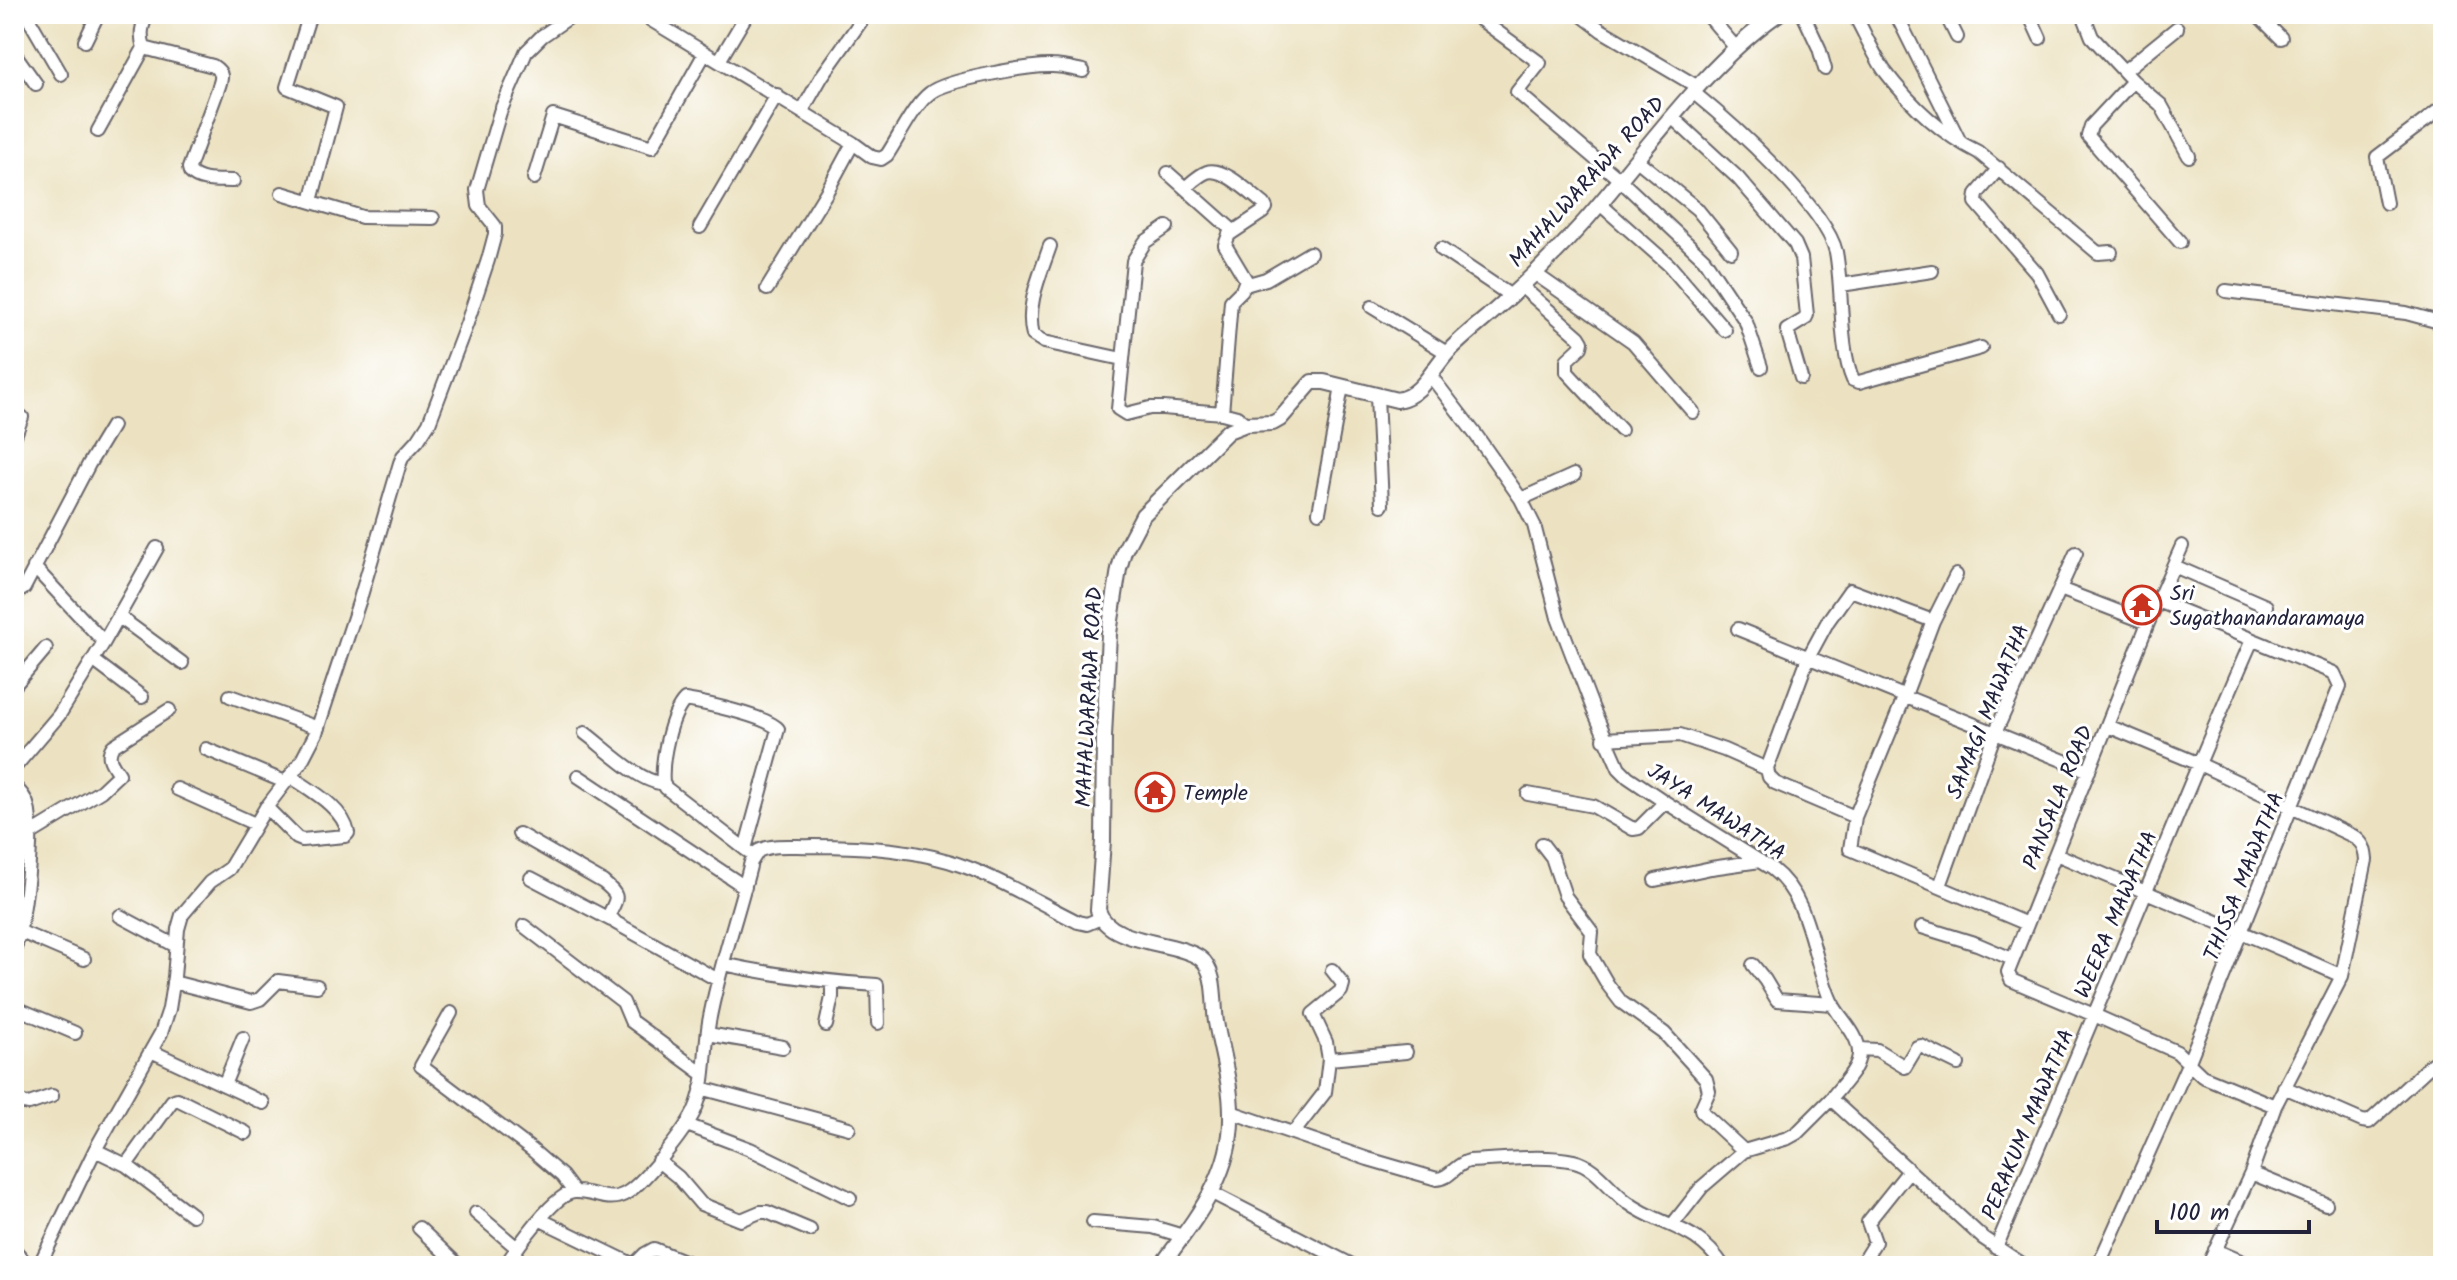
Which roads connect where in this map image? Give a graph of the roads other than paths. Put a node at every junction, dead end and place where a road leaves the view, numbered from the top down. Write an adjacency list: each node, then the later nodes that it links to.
1 (26, 14): 32 (street)
2 (98, 14): 24 (street)
3 (148, 14): 25 (street)
4 (310, 14): 52 (street)
5 (574, 14): 121 (street)
6 (641, 14): 28 (street)
7 (747, 14): 29 (street)
8 (866, 14): 38 (street)
9 (1473, 14): 48 (street)
10 (1580, 14): 35 (street)
11 (1707, 14): 26 (street)
12 (1778, 14): 26 (street, MAHALWARAWA ROAD)
13 (1803, 14): 30 (street)
14 (1854, 14): 42 (street)
15 (1896, 14): 42 (street)
16 (1950, 14): 21 (street)
17 (2029, 14): 22 (street)
18 (2083, 14): 33 (street)
19 (2257, 14): 23 (street)
20 (2177, 28): 33 (street)
21 (1957, 37)
22 (2040, 38)
23 (2281, 38)
24 (85, 41)
25 (144, 48): 40 (street); 49 (street)
26 (1736, 48): 35 (street, MAHALWARAWA ROAD)
27 (14, 53): 34 (street)
28 (705, 53): 29 (street); 47 (street)
29 (719, 61): 36 (street)
30 (1825, 69)
31 (1083, 71): 41 (street)
32 (61, 74)
33 (2128, 76): 43 (street); 59 (street)
34 (36, 84)
35 (1696, 90): 39 (street, MAHALWARAWA ROAD); 68 (street)
36 (777, 95): 38 (street); 56 (street)
37 (2443, 107): 53 (street)
38 (802, 111): 41 (street)
39 (1673, 118): 44 (street, MAHALWARAWA ROAD); 81 (street)
40 (98, 131)
41 (853, 143): 69 (street)
42 (1960, 143): 45 (street)
43 (2189, 156)
44 (1637, 160): 48 (street, MAHALWARAWA ROAD); 62 (street)
45 (1999, 168): 63 (street); 73 (street)
46 (1168, 173): 50 (street)
47 (534, 178)
48 (1620, 180): 54 (street, MAHALWARAWA ROAD); 79 (street)
49 (233, 181)
50 (1185, 188): 58 (street); 58 (street)
51 (282, 193): 52 (street)
52 (311, 201): 55 (street)
53 (2386, 203)
54 (1600, 204): 66 (street, MAHALWARAWA ROAD); 75 (street)
55 (433, 218)
56 (700, 227)
57 (1167, 227): 78 (street)
58 (1230, 234): 67 (street)
59 (2180, 242)
60 (1050, 246): 78 (street)
61 (1441, 249): 70 (street)
62 (1731, 251)
63 (2111, 252)
64 (1310, 253): 67 (street)
65 (1932, 271): 68 (street)
66 (1534, 273): 70 (street, MAHALWARAWA ROAD); 84 (street)
67 (1245, 285): 85 (street)
68 (1841, 285): 76 (street)
69 (767, 289)
70 (1516, 291): 77 (street, MAHALWARAWA ROAD); 89 (street)
71 (2226, 291): 74 (street)
72 (1372, 307): 77 (street)
73 (2059, 314)
74 (2443, 323)
75 (1725, 330)
76 (1981, 348)
77 (1447, 353): 80 (street, MAHALWARAWA ROAD)
78 (1122, 359): 85 (street)
79 (1761, 367)
80 (1430, 375): 83 (street, MAHALWARAWA ROAD); 92 (street, JAYA MAWATHA)
81 (1801, 378)
82 (1342, 387): 83 (street, MAHALWARAWA ROAD); 87 (street, MAHALWARAWA ROAD); 94 (street)
83 (1377, 396): 93 (street)
84 (1693, 412)
85 (1222, 413): 87 (street)
86 (22, 417): 90 (street)
87 (1246, 424): 153 (street, MAHALWARAWA ROAD)
88 (112, 426): 99 (street)
89 (1621, 430)
90 (14, 438)
91 (1574, 475): 92 (street)
92 (1521, 499): 124 (street, JAYA MAWATHA)
93 (1382, 505)
94 (1319, 512)
95 (2182, 546): 98 (street, PANSALA ROAD)
96 (157, 548): 105 (street)
97 (2076, 553): 101 (street, SAMAGI MAWATHA)
98 (2174, 566): 103 (street, PANSALA ROAD); 104 (street)
99 (34, 567): 102 (street); 110 (street)
100 (1956, 575): 106 (street)
101 (2060, 589): 107 (street); 123 (street, SAMAGI MAWATHA)
102 (14, 590)
103 (2158, 601): 107 (street, PANSALA ROAD); 109 (street, THISSA MAWATHA)
104 (2266, 606)
105 (118, 616): 110 (street); 114 (street)
106 (1933, 621): 112 (street); 118 (street)
107 (2148, 623): 120 (street, PANSALA ROAD)
108 (1738, 629): 112 (street)
109 (2252, 640): 126 (street, WEERA MAWATHA); 138 (street, THISSA MAWATHA)
110 (104, 642): 113 (street)
111 (46, 648): 115 (street)
112 (1808, 658): 118 (street); 128 (street)
113 (93, 660): 117 (street); 127 (street)
114 (182, 663)
115 (14, 686)
116 (230, 696): 121 (street)
117 (142, 697)
118 (1904, 698): 123 (street); 139 (street)
119 (169, 710): 141 (street)
120 (2108, 726): 126 (street); 129 (street, PANSALA ROAD)
121 (318, 728): 131 (street)
122 (585, 733): 132 (street)
123 (1995, 733): 129 (street); 149 (street, SAMAGI MAWATHA)
124 (1604, 739): 128 (street); 136 (street, JAYA MAWATHA)
125 (206, 749): 131 (street)
126 (2197, 763): 138 (street); 151 (street, WEERA MAWATHA)
127 (14, 768)
128 (1767, 769): 139 (street)
129 (2089, 771): 145 (street, PANSALA ROAD)
130 (578, 776): 150 (street)
131 (288, 779): 137 (street); 137 (street)
132 (663, 783): 144 (street); 144 (street)
133 (14, 786): 141 (street)
134 (177, 789): 140 (street)
135 (1528, 794): 136 (street)
136 (1665, 802): 146 (street, JAYA MAWATHA)
137 (266, 807): 140 (street)
138 (2292, 807): 158 (street, THISSA MAWATHA); 166 (street)
139 (1855, 817): 149 (street)
140 (255, 824): 160 (street)
141 (30, 834): 159 (street)
142 (519, 834): 154 (street)
143 (1542, 844): 203 (street)
144 (750, 852): 150 (street); 153 (street)
145 (2056, 854): 151 (street); 155 (street, PANSALA ROAD)
146 (1760, 861): 148 (street); 171 (street, JAYA MAWATHA)
147 (531, 878): 154 (street)
148 (1655, 880)
149 (1940, 886): 155 (street)
150 (745, 887): 163 (street)
151 (2147, 893): 158 (street); 174 (street, WEERA MAWATHA)
152 (120, 916): 160 (street)
153 (1101, 918): 197 (street)
154 (611, 920): 167 (street)
155 (2027, 924): 162 (street, PANSALA ROAD)
156 (524, 926): 188 (street)
157 (1922, 927): 162 (street)
158 (2243, 931): 166 (street); 187 (street, THISSA MAWATHA)
159 (17, 939): 161 (street)
160 (176, 946): 168 (street)
161 (84, 959)
162 (2012, 959): 174 (street)
163 (723, 964): 167 (street); 169 (street)
164 (1753, 965): 171 (street)
165 (1332, 970): 185 (street)
166 (2342, 976): 190 (street)
167 (718, 980): 178 (street)
168 (173, 982): 170 (street); 182 (street)
169 (832, 983): 175 (street); 176 (street)
170 (317, 986)
171 (1833, 1004): 181 (street, JAYA MAWATHA)
172 (14, 1007): 177 (street)
173 (451, 1013): 208 (street)
174 (2094, 1015): 187 (street, WEERA MAWATHA); 221 (street, PERAKUM MAWATHA)
175 (878, 1023)
176 (826, 1025)
177 (75, 1033)
178 (708, 1034): 180 (street); 188 (street)
179 (243, 1038): 189 (street)
180 (783, 1047)
181 (1859, 1049): 186 (street); 193 (street)
182 (151, 1051): 189 (street); 202 (street)
183 (1406, 1052): 185 (street)
184 (2443, 1057): 190 (street)
185 (1329, 1059): 200 (street)
186 (1958, 1064)
187 (2188, 1064): 196 (street, WEERA MAWATHA); 235 (street, THISSA MAWATHA)
188 (703, 1074): 191 (street)
189 (224, 1085): 195 (street)
190 (2284, 1087): 196 (street)
191 (701, 1088): 198 (street); 199 (street)
192 (52, 1096): 194 (street)
193 (1831, 1099): 203 (street); 206 (street)
194 (14, 1101)
195 (263, 1103)
196 (2275, 1106): 207 (street)
197 (1231, 1112): 200 (street); 209 (street)
198 (687, 1125): 204 (street); 210 (street)
199 (849, 1128)
200 (1294, 1132): 216 (street)
201 (246, 1133): 205 (street)
202 (95, 1150): 205 (street); 226 (street)
203 (1744, 1151): 216 (street)
204 (658, 1161): 208 (street); 218 (street)
205 (126, 1165): 213 (street)
206 (1908, 1172): 221 (street); 234 (street)
207 (2251, 1173): 211 (street); 222 (street)
208 (574, 1192): 214 (street)
209 (1212, 1193): 219 (street); 232 (street)
210 (850, 1198)
211 (2326, 1204)
212 (476, 1213): 220 (street)
213 (192, 1215)
214 (541, 1220): 220 (street); 229 (street)
215 (1093, 1222): 219 (street)
216 (1673, 1224): 233 (street)
217 (419, 1228): 227 (street)
218 (810, 1230)
219 (1183, 1236): 231 (street)
220 (517, 1248): 228 (street)
221 (1996, 1248): 224 (street)
222 (2215, 1250): 236 (street); 237 (street)
223 (14, 1251): 225 (street)
224 (2017, 1264)
225 (27, 1266)
226 (39, 1266)
227 (459, 1266)
228 (505, 1266)
229 (635, 1266): 230 (street)
230 (696, 1266)
231 (1161, 1266)
232 (1354, 1266)
233 (1723, 1266)
234 (1860, 1266)
235 (2098, 1266)
236 (2208, 1266)
237 (2252, 1266)

